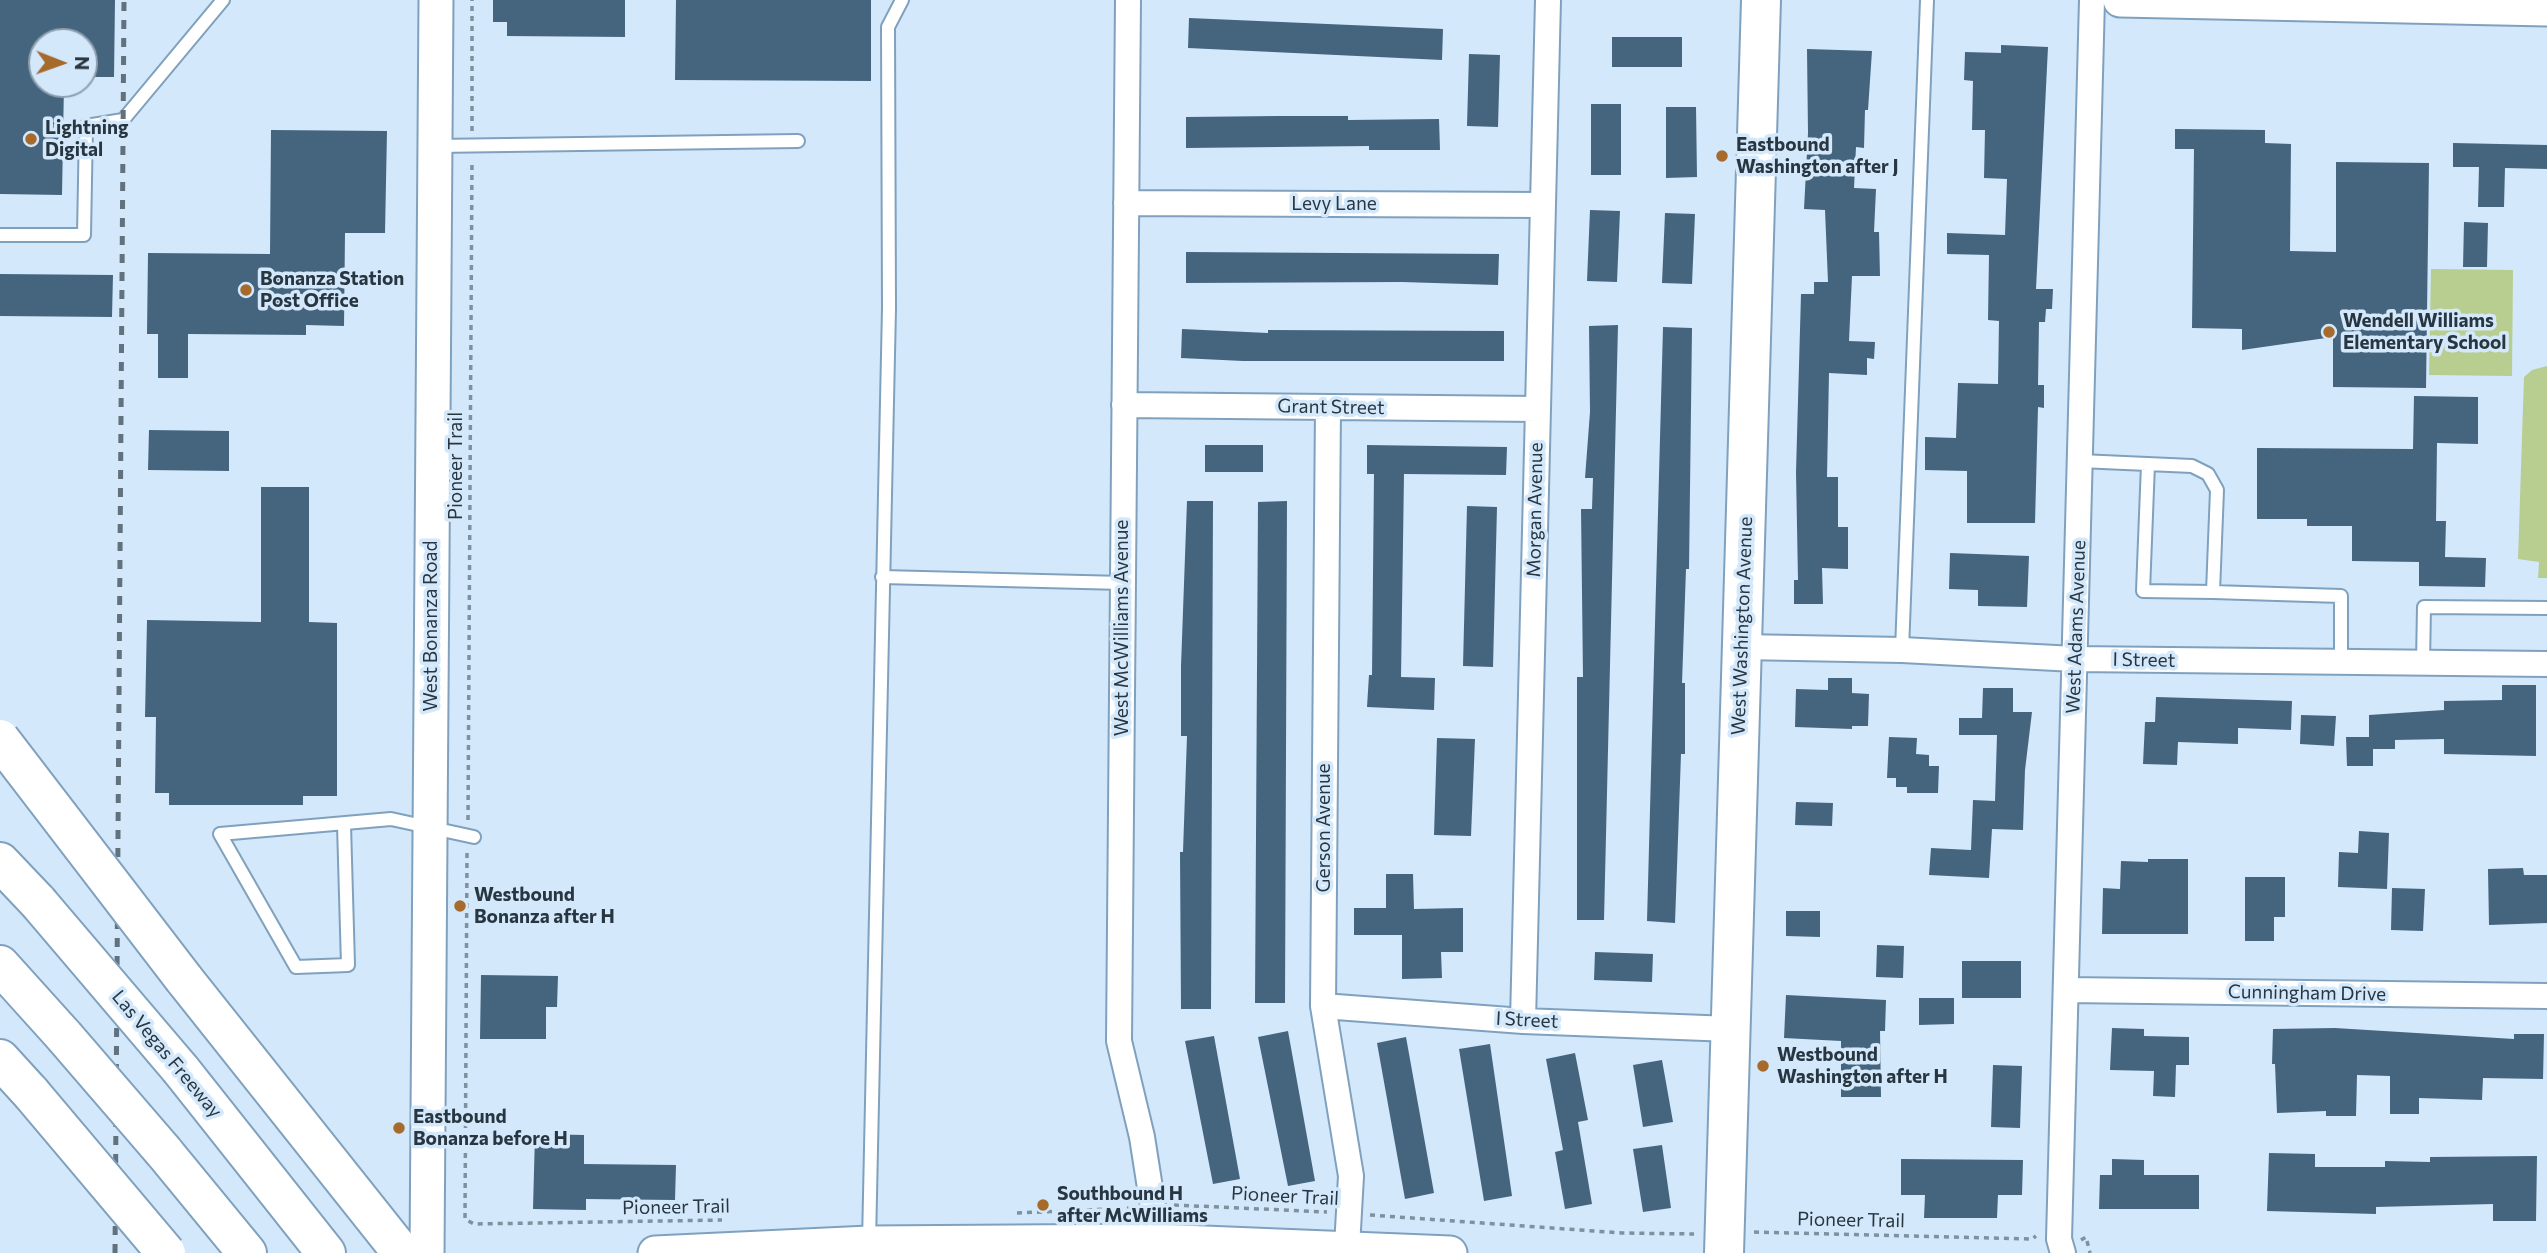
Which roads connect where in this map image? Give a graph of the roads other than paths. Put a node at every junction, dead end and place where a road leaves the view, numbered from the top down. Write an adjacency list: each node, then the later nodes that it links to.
1 (223, 0): 16 (lane)
2 (436, 0): 13 (main road, West Bonanza Road)
3 (902, 0): 22 (lane)
4 (1128, 0): 14 (street, West McWilliams Avenue)
5 (1548, 0): 15 (street, Morgan Avenue)
6 (1761, 0): 26 (main road, West Washington Avenue)
7 (1927, 0): 27 (lane)
8 (2092, 0): 20 (street, West Adams Avenue)
9 (2120, 0): 10 (main road)
10 (2425, 4): 11 (main road)
11 (2547, 9)
12 (798, 141): 13 (lane)
13 (435, 146): 34 (main road, West Bonanza Road)
14 (1126, 203): 15 (street, Levy Lane); 17 (street, West McWilliams Avenue)
15 (1543, 205): 19 (street, Morgan Avenue)
16 (0, 234)
17 (1124, 405): 18 (street, Grant Street); 23 (street, West McWilliams Avenue)
18 (1328, 407): 19 (street, Grant Street); 40 (street, Gerson Avenue)
19 (1538, 409): 41 (street, Morgan Avenue)
20 (2080, 461): 21 (lane); 28 (street, West Adams Avenue)
21 (2148, 464): 24 (lane); 24 (lane)
22 (882, 577): 23 (lane); 45 (lane)
23 (1122, 583): 49 (street, West McWilliams Avenue)
24 (2213, 592): 29 (lane)
25 (2547, 608): 30 (lane)
26 (1742, 647): 27 (street, I Street); 42 (main road, West Washington Avenue)
27 (1902, 650): 28 (street, I Street)
28 (2075, 659): 29 (street, I Street); 38 (street, West Adams Avenue)
29 (2341, 662): 30 (street, I Street)
30 (2423, 663): 31 (street, I Street)
31 (2547, 664)
32 (0, 739): 56 (main road, bridge)
33 (344, 825): 33 (lane); 34 (lane)
34 (429, 826): 35 (lane); 57 (main road, West Bonanza Road)
35 (471, 836)
36 (0, 862): 44 (main road, Las Vegas Freeway, bridge)
37 (0, 965): 53 (main road, bridge)
38 (2067, 990): 39 (street, Cunningham Drive); 47 (street, West Adams Avenue)
39 (2547, 996)
40 (1323, 1006): 41 (street, I Street); 51 (street, Gerson Avenue)
41 (1523, 1021): 42 (street, I Street)
42 (1731, 1029): 46 (main road, West Washington Avenue)
43 (0, 1059): 52 (main road, bridge)
44 (244, 1146): 54 (main road, Las Vegas Freeway); 55 (main road)
45 (869, 1243): 48 (main road); 50 (main road)
46 (1725, 1243)
47 (2061, 1246)
48 (975, 1247): 49 (main road)
49 (1155, 1247): 51 (main road)
50 (790, 1249): 58 (main road)
51 (1346, 1250): 59 (main road)
52 (166, 1253)
53 (247, 1253)
54 (326, 1253)
55 (343, 1253)
56 (402, 1253)
57 (427, 1253)
58 (655, 1253)
59 (1450, 1253)

